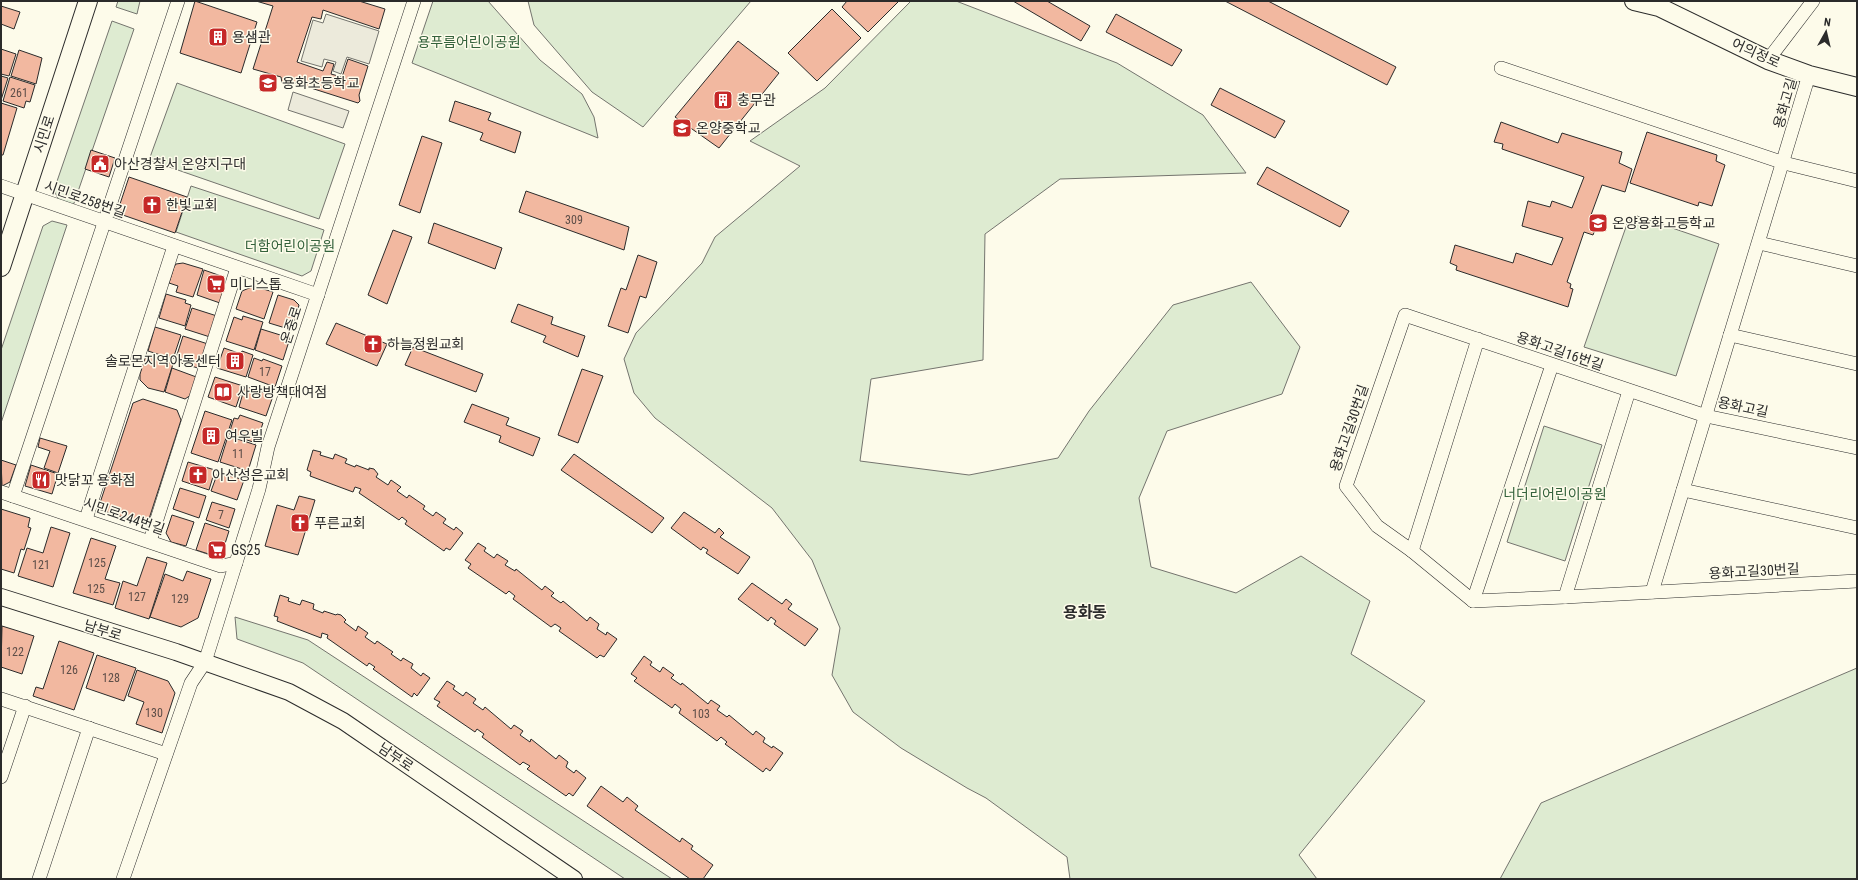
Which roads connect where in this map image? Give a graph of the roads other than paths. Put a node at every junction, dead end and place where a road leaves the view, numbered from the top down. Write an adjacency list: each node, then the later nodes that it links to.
1 (88, 1): 14 (main road, 시민로)
2 (178, 1): 15 (street)
3 (414, 1): 21 (street, 온중로)
4 (1634, 1): 6 (main road, 어의정로)
5 (1813, 1): 7 (street)
6 (1656, 4): 7 (main road, 어의정로)
7 (1768, 60): 9 (main road, 어의정로)
8 (1501, 68): 11 (street)
9 (1809, 74): 10 (main road, 어의정로); 11 (street, 용화고길)
10 (1857, 87)
11 (1784, 163): 12 (street); 16 (street, 용화고길)
12 (1857, 181)
13 (1, 186): 14 (street, 시민로258번길)
14 (24, 195): 15 (street, 시민로258번길); 19 (main road, 시민로)
15 (103, 222): 17 (street, 시민로258번길); 31 (street)
16 (1759, 243): 18 (street); 23 (street, 용화고길)
17 (174, 246): 20 (street, 시민로258번길); 32 (street)
18 (1857, 266)
19 (1, 267)
20 (237, 268): 21 (street, 시민로258번길); 34 (street)
21 (318, 295): 36 (street, 온중로)
22 (1405, 315): 24 (street, 용화고길16번길); 35 (street, 용화고길30번길)
23 (1730, 335): 25 (street); 28 (street, 용화고길)
24 (1478, 340): 26 (street, 용화고길16번길); 35 (street)
25 (1857, 364)
26 (1552, 365): 27 (street, 용화고길16번길); 41 (street)
27 (1629, 391): 28 (street, 용화고길16번길); 40 (street)
28 (1706, 416): 29 (street, 용화고길); 30 (street)
29 (1857, 448)
30 (1683, 490): 33 (street); 38 (street)
31 (7, 494): 32 (street, 시민로244번길)
32 (86, 520): 34 (street, 시민로244번길)
33 (1857, 528)
34 (150, 541): 36 (street, 시민로244번길)
35 (1412, 551): 41 (street, 용화고길30번길)
36 (236, 563): 42 (street, 온중로)
37 (1857, 581): 38 (street, 용화고길30번길)
38 (1652, 592): 40 (street, 용화고길30번길)
39 (1, 597): 42 (street, 남부로)
40 (1564, 597): 41 (street, 용화고길30번길)
41 (1473, 601)
42 (205, 662): 46 (street); 50 (street, 남부로)
43 (1, 699): 44 (street)
44 (25, 706): 45 (street); 47 (street)
45 (89, 728): 46 (street); 48 (street)
46 (166, 754): 49 (street)
47 (1, 777)
48 (39, 879)
49 (123, 879)
50 (574, 879)

